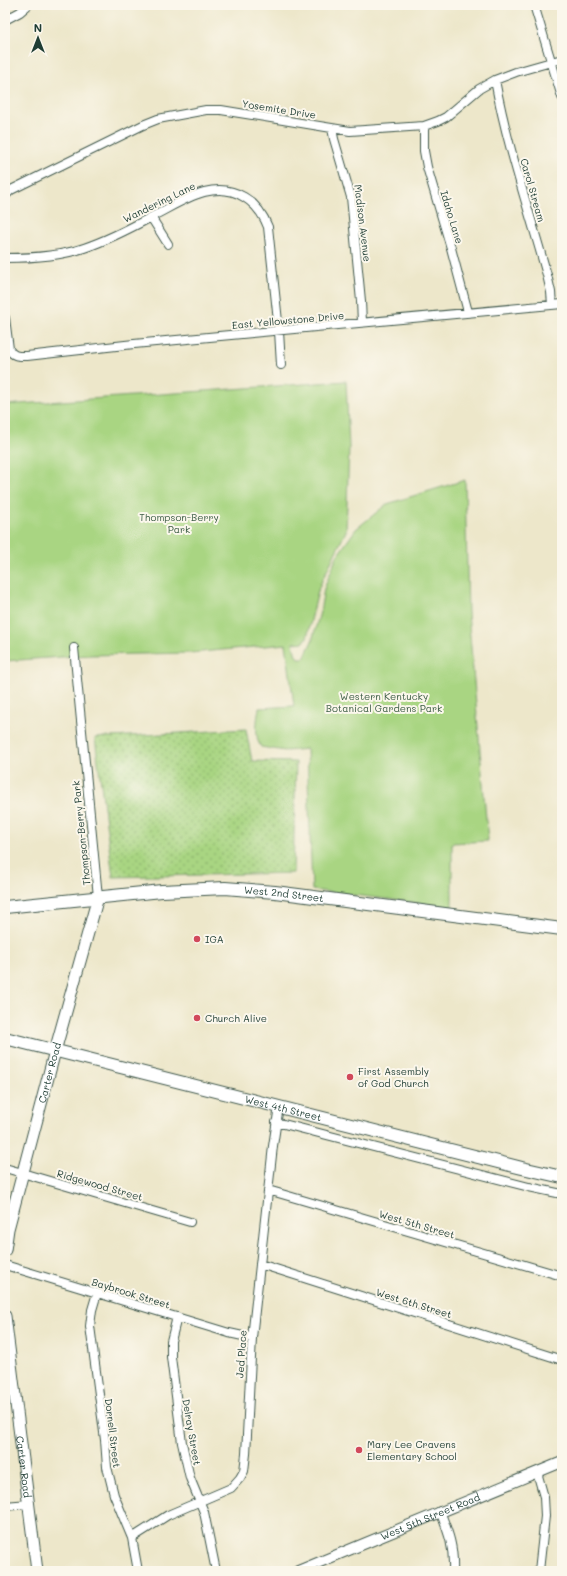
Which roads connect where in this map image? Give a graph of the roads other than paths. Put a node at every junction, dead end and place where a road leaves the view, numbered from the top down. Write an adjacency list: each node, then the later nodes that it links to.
1 (28, 5): 3 (street)
2 (534, 5): 5 (street)
3 (5, 20)
4 (562, 59): 5 (street, Yosemite Drive)
5 (552, 62): 6 (street, Yosemite Drive); 7 (street)
6 (495, 80): 8 (street, Yosemite Drive); 15 (street, Carol Stream)
7 (562, 97)
8 (424, 126): 9 (street, Yosemite Drive); 16 (street, Idaho Lane)
9 (332, 128): 10 (street, Yosemite Drive); 18 (street, Madison Avenue)
10 (5, 196)
11 (151, 217): 12 (street); 13 (street, Wandering Lane); 19 (street, Wandering Lane)
12 (168, 244)
13 (5, 258)
14 (562, 304): 15 (street, East Yellowstone Drive)
15 (552, 305): 16 (street, East Yellowstone Drive)
16 (468, 312): 18 (street, East Yellowstone Drive)
17 (5, 318): 19 (street, East Yellowstone Drive)
18 (362, 322): 19 (street, East Yellowstone Drive)
19 (279, 331): 20 (street, Wandering Lane)
20 (281, 365)
21 (74, 648): 22 (street, Thompson-Berry Park)
22 (98, 897): 23 (main road, West 2nd Street); 24 (main road, West 2nd Street); 26 (main road, Carter Road)
23 (5, 907)
24 (562, 929)
25 (5, 1038): 26 (main road, West 4th Street)
26 (55, 1051): 27 (main road, West 4th Street); 30 (main road, Carter Road)
27 (279, 1106): 28 (street, Jed Place); 31 (main road, West 4th Street)
28 (276, 1122): 32 (street, Jed Place); 33 (street, West 4th Street)
29 (5, 1168): 30 (street, Ridgewood Street)
30 (23, 1173): 34 (street, Ridgewood Street); 35 (main road, Carter Road)
31 (562, 1177)
32 (268, 1190): 36 (street, Jed Place); 38 (street, West 5th Street)
33 (562, 1194)
34 (190, 1222)
35 (5, 1250)
36 (260, 1264): 42 (street, Jed Place); 43 (street, West 6th Street)
37 (5, 1265): 39 (street, Baybrook Street)
38 (562, 1276)
39 (97, 1293): 41 (street, Baybrook Street); 50 (street, Dornell Street)
40 (5, 1316): 47 (main road, Carter Road)
41 (177, 1317): 42 (street, Baybrook Street); 46 (street, Delray Street)
42 (252, 1338): 46 (street, Jed Place)
43 (562, 1360)
44 (562, 1462): 45 (street, West 5th Street Road)
45 (537, 1472): 49 (street, West 5th Street Road); 57 (street)
46 (200, 1500): 50 (street, Jed Place); 54 (street, Delray Street)
47 (28, 1504): 48 (street); 52 (main road, Carter Road)
48 (5, 1506)
49 (440, 1511): 51 (street, West 5th Street Road); 56 (street)
50 (132, 1538): 53 (street, Dornell Street)
51 (312, 1568): 55 (street, West 5th Street Road)
52 (37, 1571)
53 (138, 1571)
54 (216, 1571)
55 (298, 1571)
56 (452, 1571)
57 (538, 1571)

